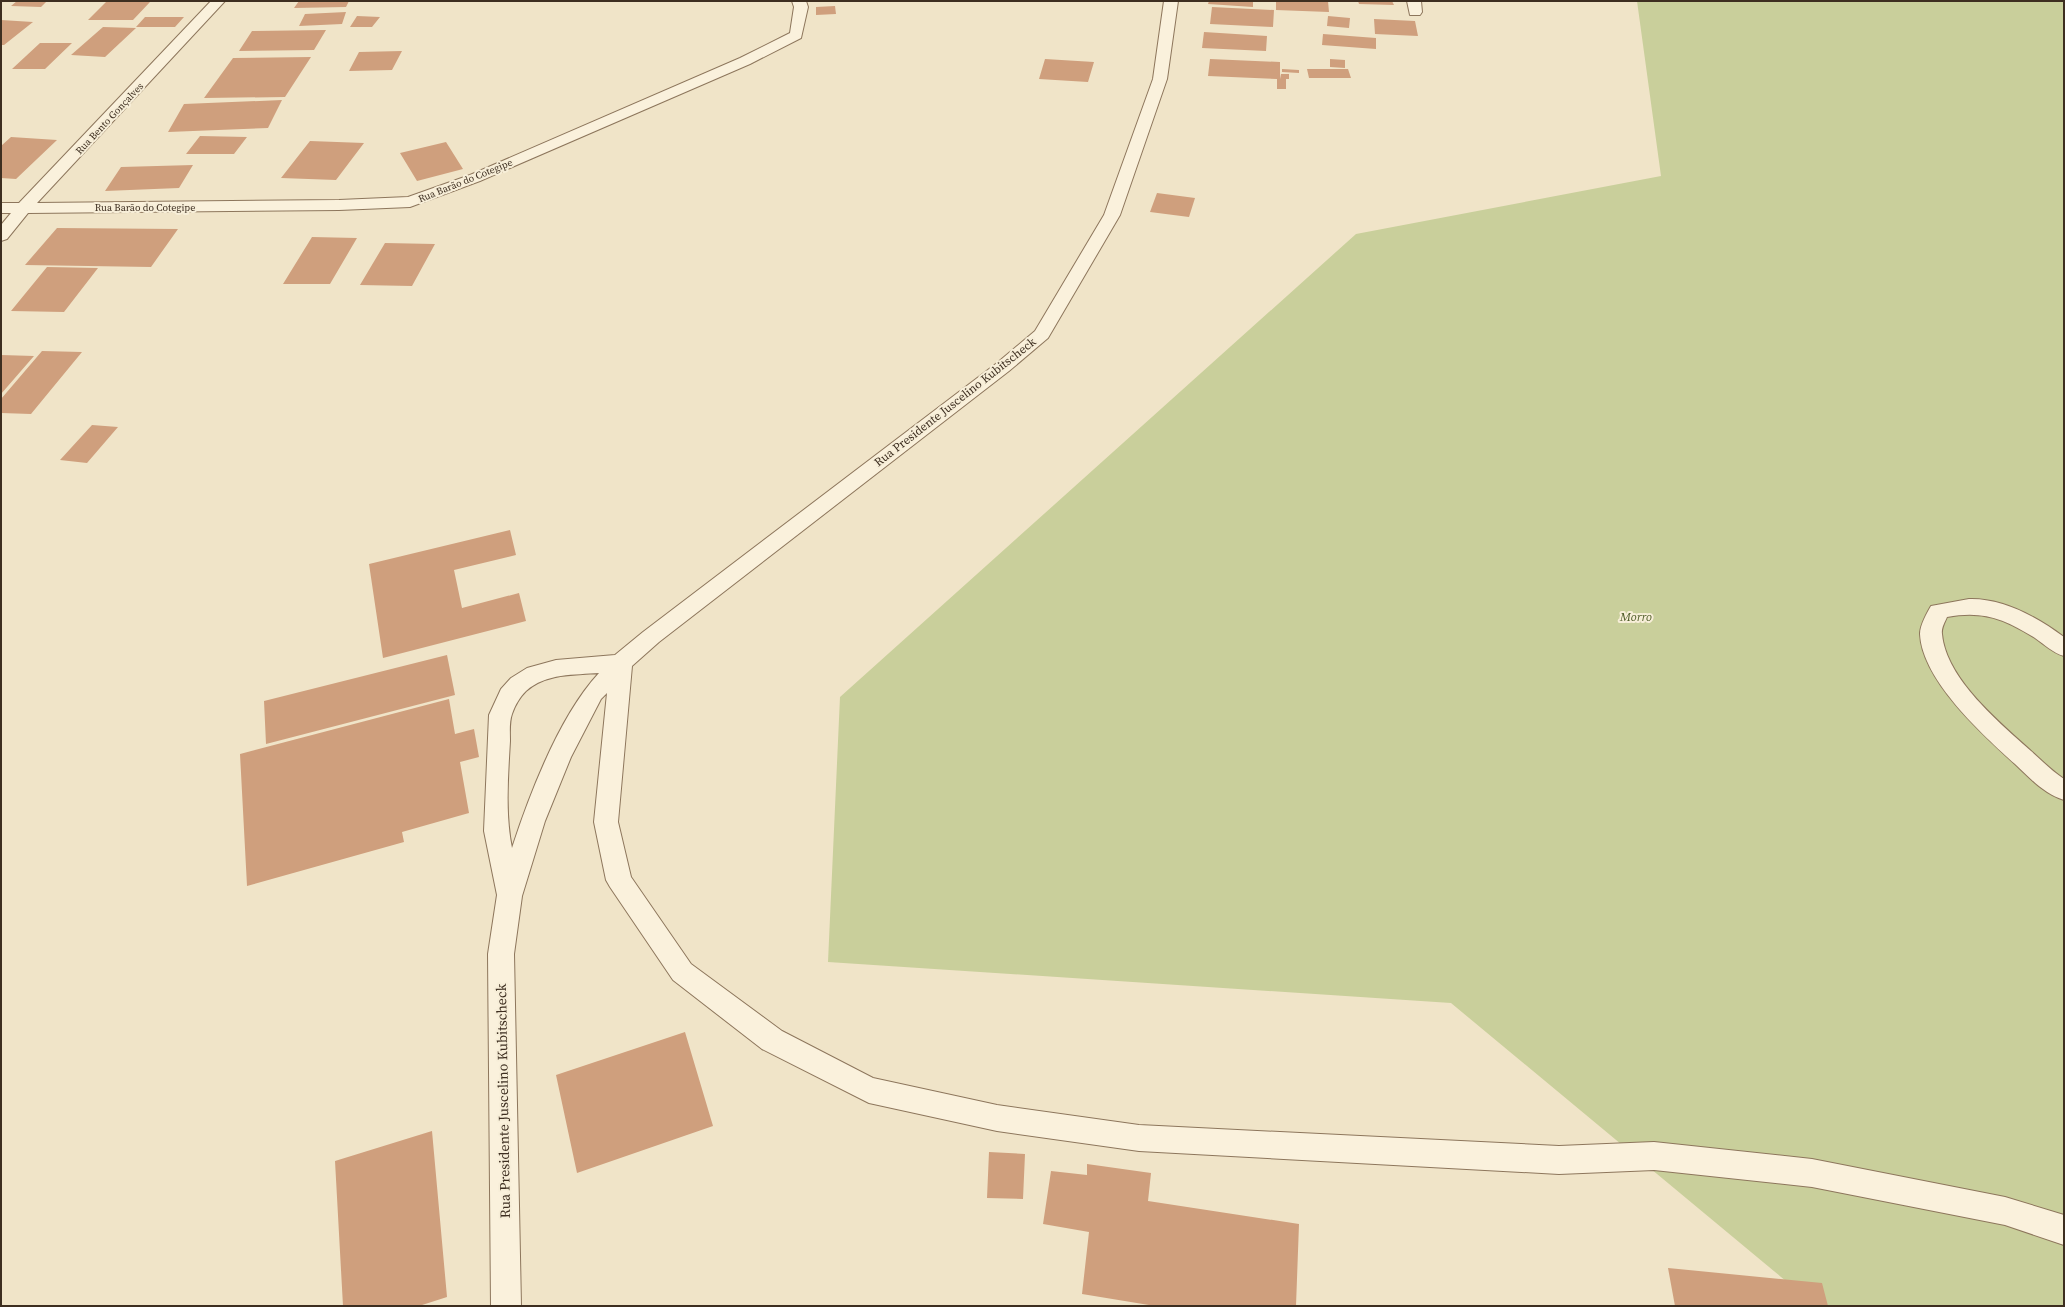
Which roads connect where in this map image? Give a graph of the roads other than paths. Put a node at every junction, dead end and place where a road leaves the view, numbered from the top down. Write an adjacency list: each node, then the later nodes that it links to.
1 (218, 1): 4 (street, Rua Bento Gonçalves)
2 (799, 1): 4 (street, Rua Barão do Cotegipe)
3 (1170, 1): 8 (street, Rua Presidente Juscelino Kubitscheck)
4 (24, 207): 5 (street, Rua Barão do Cotegipe); 6 (street, Rua Bento Gonçalves)
5 (1, 208)
6 (1, 236)
7 (2064, 648): 9 (street)
8 (621, 663): 10 (street, Rua Presidente Juscelino Kubitscheck); 10 (street, Rua Presidente Juscelino Kubitscheck); 11 (street)
9 (2064, 791)
10 (509, 896): 12 (street, Rua Presidente Juscelino Kubitscheck)
11 (2064, 1230)
12 (506, 1306)

